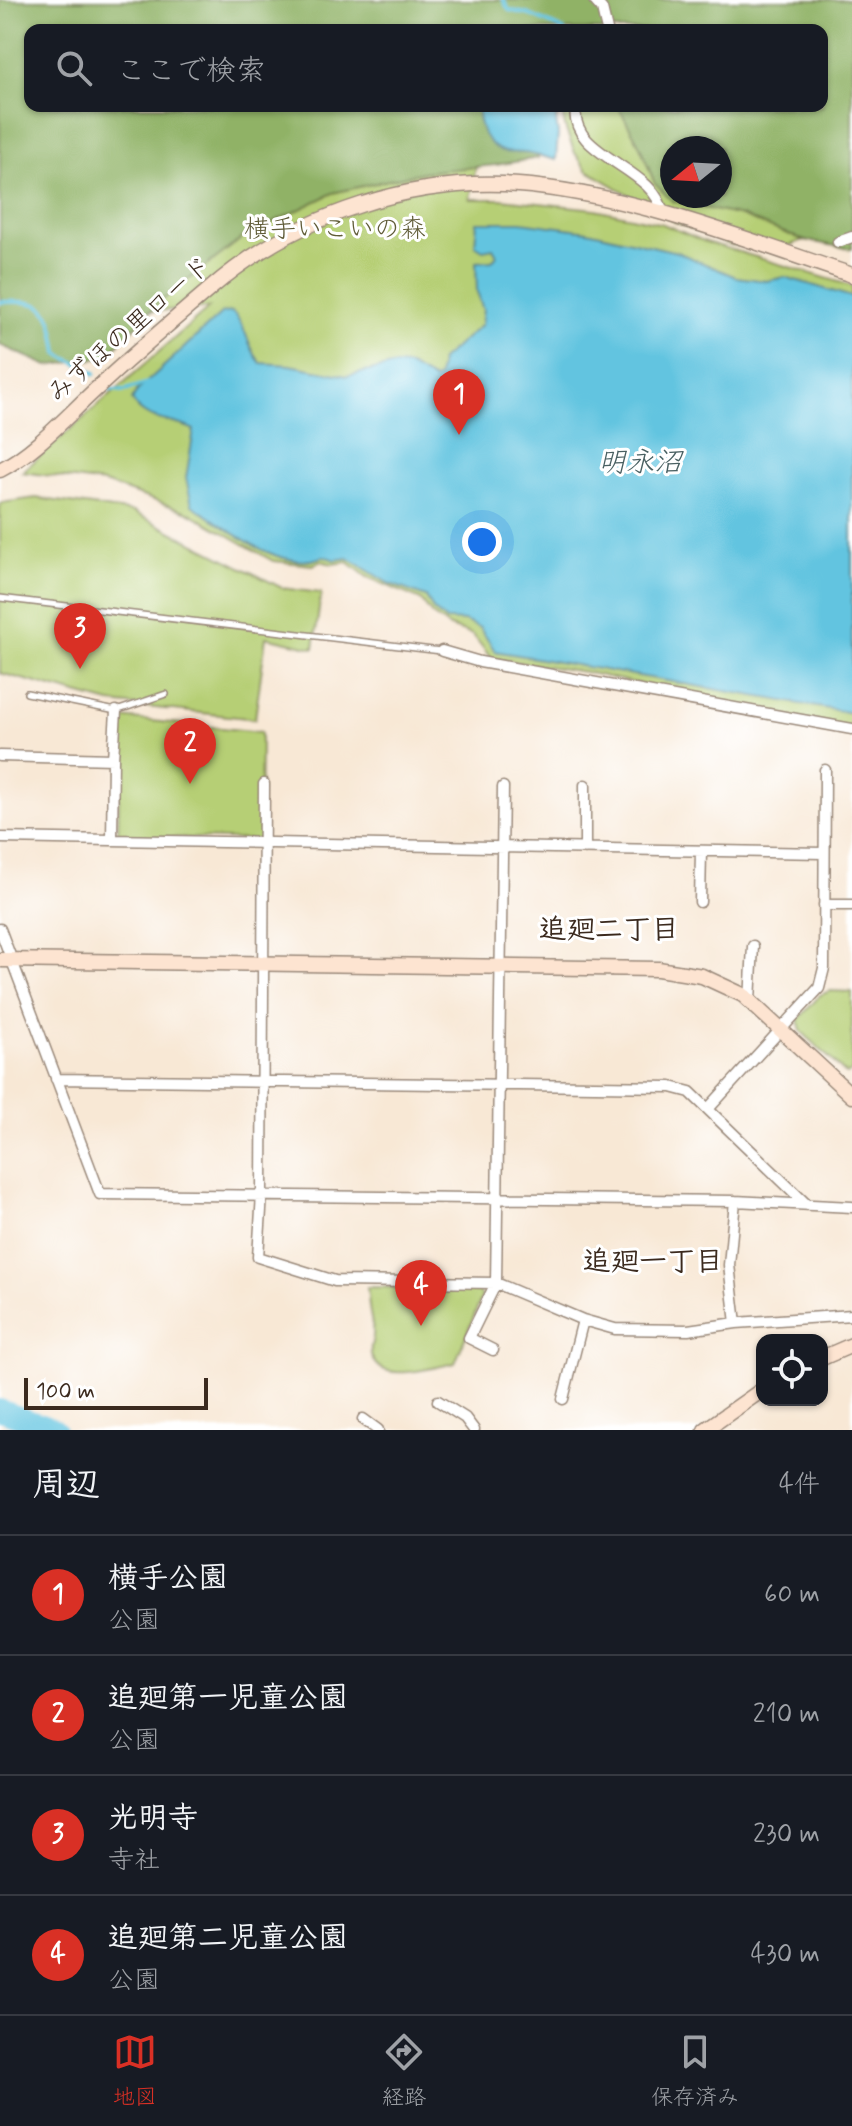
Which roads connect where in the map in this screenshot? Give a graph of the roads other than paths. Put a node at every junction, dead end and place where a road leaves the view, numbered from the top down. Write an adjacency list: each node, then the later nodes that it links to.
1 (594, 0): 2 (street)
2 (606, 24)
3 (576, 112): 4 (street)
4 (663, 214): 7 (street, みずほの里ロード); 8 (street, みずほの里ロード)
5 (852, 237): 6 (street)
6 (838, 242)
7 (852, 275)
8 (0, 470)
9 (0, 598): 10 (lane)
10 (442, 651): 14 (street)
11 (27, 693): 13 (lane)
12 (166, 694): 13 (lane)
13 (116, 711): 16 (street)
14 (852, 729)
15 (0, 756): 16 (street)
16 (113, 759): 22 (street)
17 (825, 770): 27 (street)
18 (264, 784): 23 (street)
19 (585, 785): 25 (street)
20 (503, 787): 24 (street)
21 (0, 838): 22 (street)
22 (112, 840): 23 (street)
23 (264, 844): 24 (street); 34 (street)
24 (501, 847): 25 (street); 35 (street)
25 (585, 849): 26 (street)
26 (701, 851): 27 (street); 28 (street)
27 (823, 853): 29 (street)
28 (700, 902)
29 (824, 905): 30 (street); 37 (street)
30 (852, 905)
31 (0, 929): 33 (street)
32 (753, 946): 36 (street)
33 (6, 960): 34 (street); 38 (street)
34 (261, 963): 35 (street); 39 (street)
35 (500, 966): 36 (street); 40 (street)
36 (750, 1001): 37 (street)
37 (782, 1029): 41 (street); 42 (street)
38 (56, 1079): 39 (street); 43 (street)
39 (262, 1080): 40 (street); 43 (street)
40 (500, 1085): 42 (street); 44 (street)
41 (852, 1096)
42 (708, 1109): 46 (street)
43 (262, 1194): 44 (street); 48 (street)
44 (496, 1198): 45 (street); 48 (street)
45 (735, 1201): 46 (street); 51 (street)
46 (805, 1203): 47 (street)
47 (852, 1207)
48 (496, 1283): 50 (street); 53 (street)
49 (852, 1315): 51 (street)
50 (583, 1320): 51 (street); 56 (street)
51 (736, 1323)
52 (852, 1345): 54 (street)
53 (493, 1350)
54 (828, 1355)
55 (756, 1394): 61 (street)
56 (563, 1399)
57 (438, 1401): 60 (street)
58 (363, 1419): 59 (street)
59 (378, 1430)
60 (474, 1430)
61 (705, 1430)

